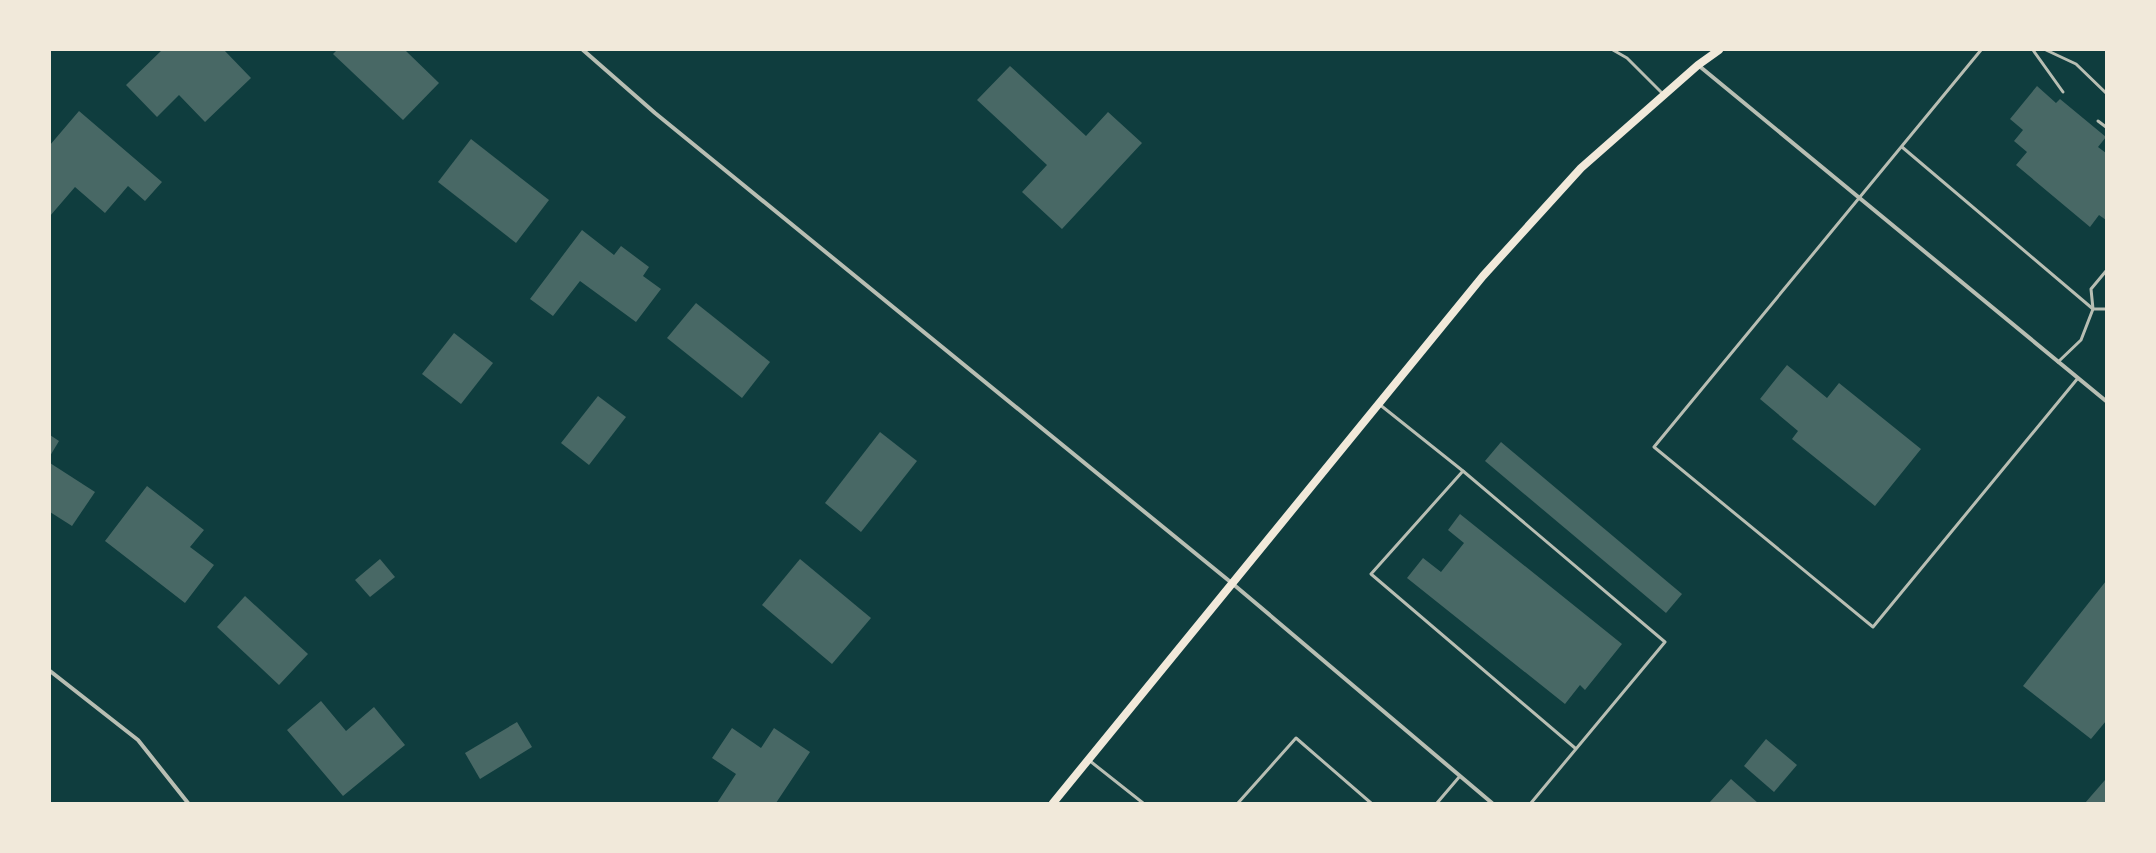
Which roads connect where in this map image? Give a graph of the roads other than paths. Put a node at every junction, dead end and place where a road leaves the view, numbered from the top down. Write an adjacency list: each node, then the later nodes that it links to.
1 (583, 50): 23 (street)
2 (1613, 50): 10 (lane)
3 (1720, 50): 7 (main road)
4 (1981, 50): 13 (lane)
5 (2033, 50): 8 (lane)
6 (2046, 50): 9 (lane)
7 (1698, 65): 10 (main road); 14 (street)
8 (2063, 92)
9 (2106, 93)
10 (1664, 95): 21 (main road)
11 (2098, 121): 12 (lane)
12 (2106, 128)
13 (1902, 147): 14 (lane); 16 (lane)
14 (1860, 198): 18 (street); 19 (lane)
15 (2106, 271): 16 (lane)
16 (2093, 309): 17 (lane); 18 (lane)
17 (2106, 309)
18 (2058, 362): 19 (street)
19 (2078, 378): 20 (street)
20 (2106, 401)
21 (1379, 404): 22 (lane); 23 (main road)
22 (1462, 471): 25 (lane); 25 (lane)
23 (1233, 584): 26 (main road); 27 (street)
24 (50, 671): 28 (street)
25 (1575, 748): 35 (lane)
26 (1088, 760): 29 (main road); 30 (lane)
27 (1460, 776): 33 (lane); 34 (street)
28 (188, 803)
29 (1053, 803)
30 (1143, 803)
31 (1238, 803): 32 (lane)
32 (1371, 803)
33 (1437, 803)
34 (1492, 803)
35 (1531, 803)

